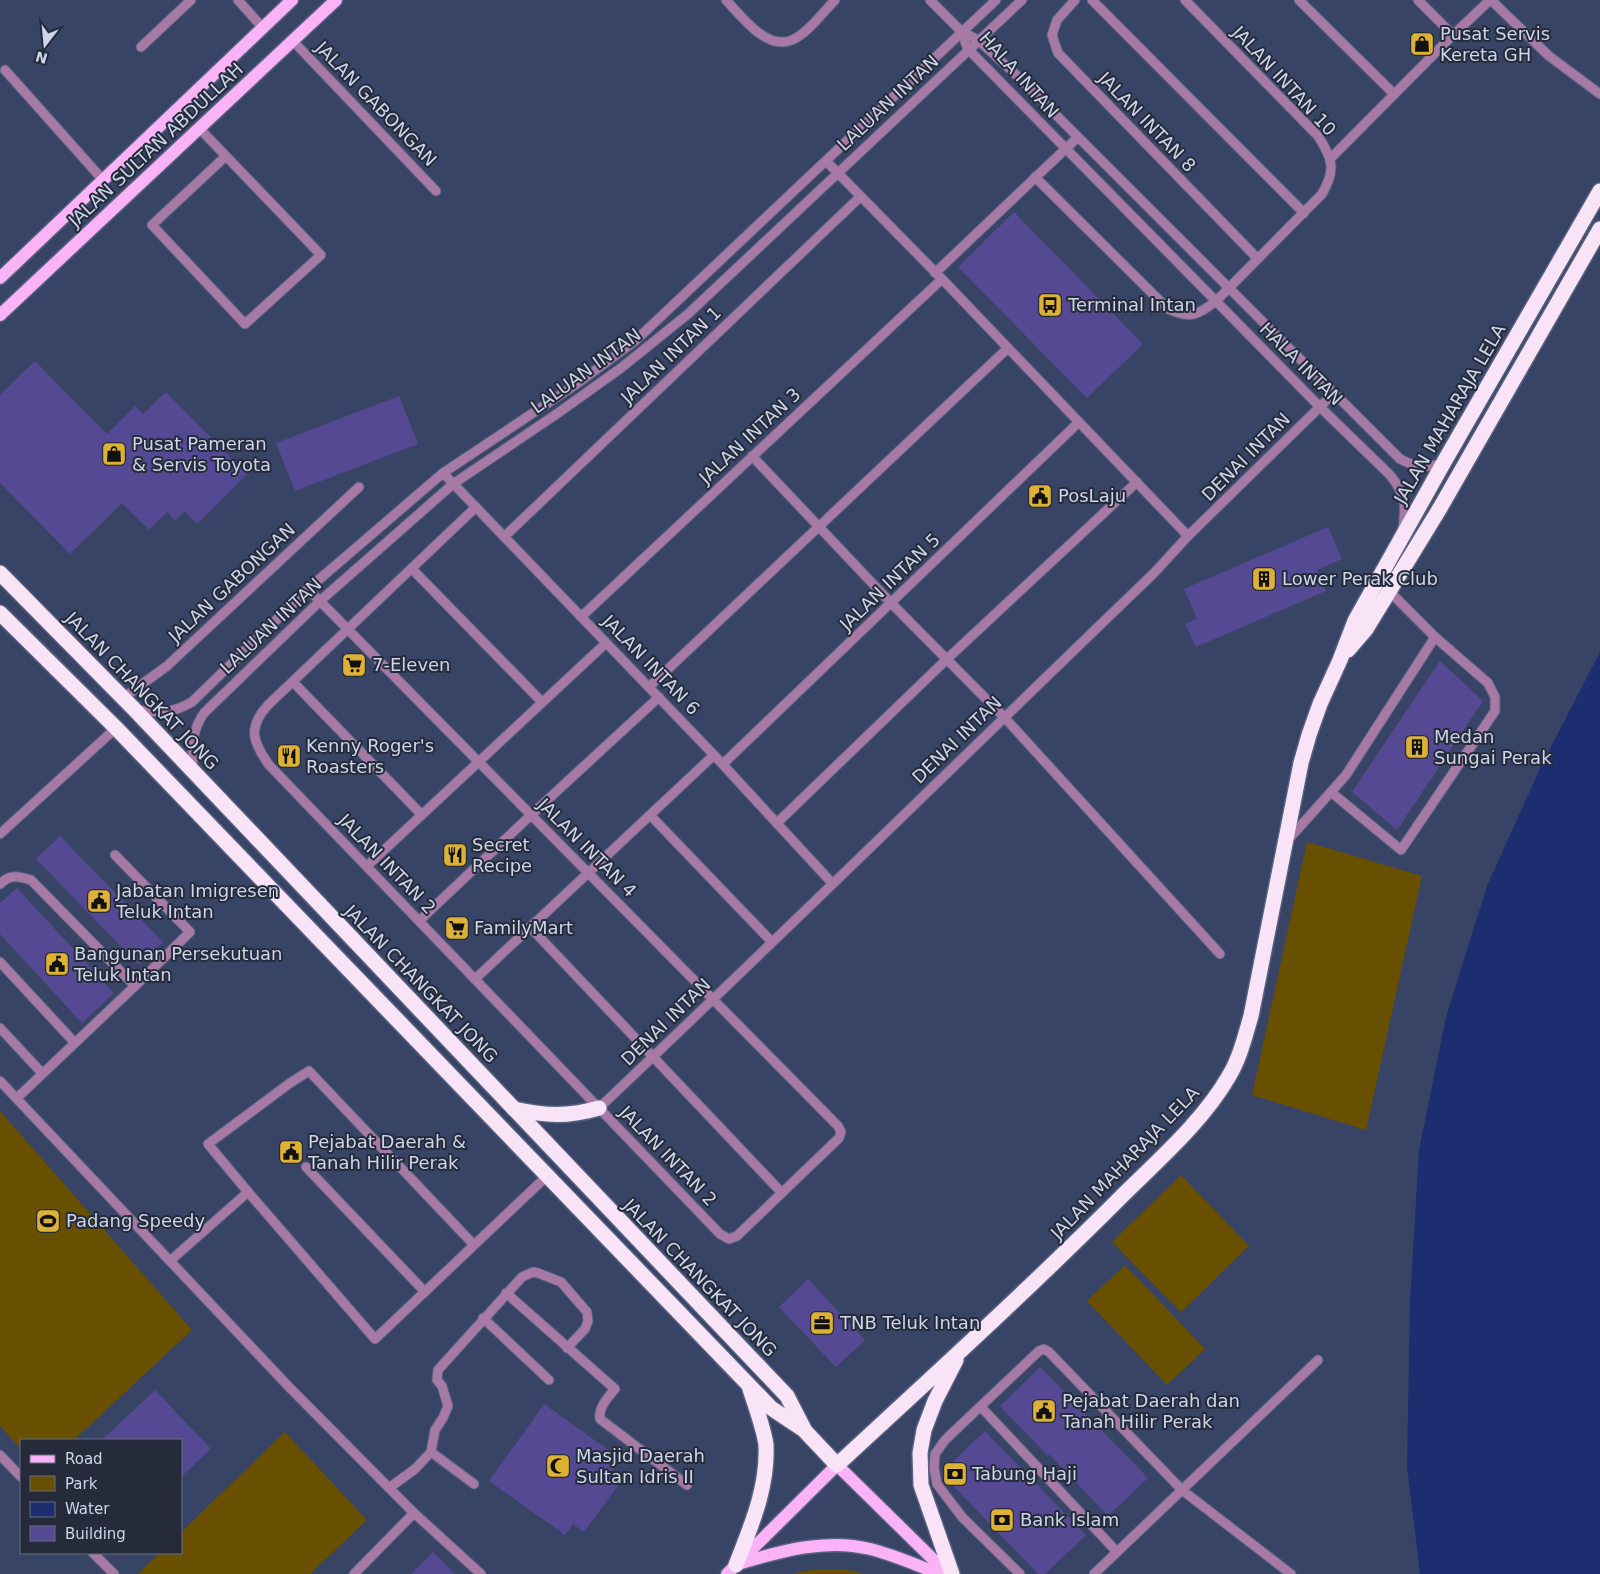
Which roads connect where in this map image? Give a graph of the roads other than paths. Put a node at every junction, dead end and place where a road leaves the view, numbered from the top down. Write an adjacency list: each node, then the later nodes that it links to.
1 (191, 0): 21 (street)
2 (238, 0): 16 (street)
3 (292, 0): 16 (main road, JALAN SULTAN ABDULLAH)
4 (336, 0): 20 (main road, JALAN SULTAN ABDULLAH)
5 (726, 0): 6 (street)
6 (835, 0)
7 (930, 0): 17 (street)
8 (996, 0): 17 (street, LALUAN INTAN)
9 (1022, 0): 19 (street, LALUAN INTAN)
10 (1075, 0): 40 (street, JALAN INTAN 8)
11 (1092, 0): 38 (street)
12 (1185, 0): 30 (street, JALAN INTAN 10)
13 (1299, 0): 24 (street)
14 (1418, 0): 18 (street)
15 (1490, 0): 18 (street); 25 (street)
16 (263, 28): 34 (main road, JALAN SULTAN ABDULLAH)
17 (962, 31): 19 (street, HALA INTAN); 22 (street, HALA INTAN); 31 (street, LALUAN INTAN)
18 (1453, 35): 24 (street)
19 (978, 40): 22 (street, LALUAN INTAN); 27 (street, HALA INTAN)
20 (292, 41): 26 (main road, JALAN SULTAN ABDULLAH); 35 (street, JALAN GABONGAN)
21 (141, 47)
22 (968, 49): 28 (street, HALA INTAN); 32 (street, LALUAN INTAN)
23 (5, 70): 34 (street)
24 (1394, 94): 30 (street)
25 (1600, 94)
26 (199, 128): 29 (street); 45 (main road, JALAN SULTAN ABDULLAH)
27 (1078, 137): 28 (street, JALAN INTAN 3); 43 (street, HALA INTAN)
28 (1065, 149): 33 (street, JALAN INTAN 3); 44 (street, HALA INTAN)
29 (226, 156): 29 (street)
30 (1330, 158): 38 (street, JALAN INTAN 10)
31 (826, 162): 32 (street); 52 (street, LALUAN INTAN)
32 (837, 173): 37 (street); 54 (street, LALUAN INTAN)
33 (1036, 177): 41 (street, JALAN INTAN 3); 44 (street, JALAN INTAN 10)
34 (103, 180): 42 (main road, JALAN SULTAN ABDULLAH)
35 (436, 191)
36 (1600, 192): 51 (highway, JALAN MAHARAJA LELA)
37 (860, 197): 41 (street); 60 (street, JALAN INTAN 1)
38 (1304, 213): 40 (street, JALAN INTAN 10)
39 (1600, 229): 64 (highway, JALAN MAHARAJA LELA)
40 (1257, 258): 43 (street, JALAN INTAN 10)
41 (938, 276): 46 (street); 50 (street, JALAN INTAN 3)
42 (0, 278)
43 (1229, 288): 44 (street, JALAN INTAN 10); 47 (street, HALA INTAN)
44 (1216, 301): 48 (street, HALA INTAN)
45 (0, 315)
46 (1008, 348): 49 (street); 57 (street)
47 (1334, 393): 48 (street, DENAI INTAN); 51 (street, HALA INTAN)
48 (1320, 407): 58 (street, DENAI INTAN); 59 (street, HALA INTAN)
49 (1079, 422): 53 (street); 66 (street, JALAN INTAN 5)
50 (752, 456): 57 (street); 68 (street, JALAN INTAN 3)
51 (1444, 462): 59 (highway, JALAN MAHARAJA LELA)
52 (443, 474): 54 (street, JALAN INTAN 6); 63 (street, LALUAN INTAN)
53 (1137, 482): 58 (street); 72 (street)
54 (453, 484): 56 (street, JALAN INTAN 6); 65 (street, LALUAN INTAN)
55 (359, 486): 77 (street, JALAN GABONGAN)
56 (476, 507): 60 (street, JALAN INTAN 6); 61 (street, JALAN INTAN 2)
57 (819, 526): 66 (street); 75 (street)
58 (1188, 536): 80 (street, DENAI INTAN)
59 (1402, 536): 73 (highway, JALAN MAHARAJA LELA)
60 (504, 537): 68 (street, JALAN INTAN 6)
61 (412, 569): 69 (street, JALAN INTAN 2); 78 (street)
62 (0, 573): 77 (highway, JALAN CHANGKAT JONG)
63 (308, 589): 65 (street, JALAN INTAN 4); 79 (street, LALUAN INTAN)
64 (1390, 592): 70 (street); 73 (highway, JALAN MAHARAJA LELA)
65 (320, 601): 69 (street, JALAN INTAN 4); 85 (street, LALUAN INTAN)
66 (891, 603): 72 (street); 84 (street, JALAN INTAN 5)
67 (0, 612): 81 (highway, JALAN CHANGKAT JONG)
68 (581, 617): 71 (street, JALAN INTAN 6)
69 (349, 630): 74 (street, JALAN INTAN 2); 83 (street, JALAN INTAN 4)
70 (1434, 637): 86 (street); 86 (street)
71 (606, 643): 75 (street, JALAN INTAN 6); 78 (street)
72 (947, 660): 80 (street); 90 (street)
73 (1340, 660): 92 (highway, JALAN MAHARAJA LELA)
74 (293, 682): 87 (street); 94 (street, JALAN INTAN 2)
75 (649, 687): 76 (street, JALAN INTAN 6)
76 (659, 697): 82 (street, JALAN INTAN 6); 88 (street)
77 (123, 698): 79 (highway, JALAN CHANGKAT JONG)
78 (542, 702): 83 (street)
79 (135, 710): 85 (highway, JALAN CHANGKAT JONG)
80 (1004, 717): 96 (street, DENAI INTAN); 101 (street)
81 (116, 728): 91 (street); 115 (highway, JALAN CHANGKAT JONG)
82 (714, 755): 84 (street, JALAN INTAN 6); 89 (street)
83 (478, 761): 87 (street); 88 (street, JALAN INTAN 4)
84 (723, 764): 90 (street, JALAN INTAN 6)
85 (193, 771): 113 (highway, JALAN CHANGKAT JONG)
86 (1331, 792): 92 (street)
87 (421, 814): 94 (street)
88 (531, 814): 95 (street, JALAN INTAN 4); 98 (street)
89 (650, 815): 95 (street); 100 (street)
90 (777, 823): 96 (street, JALAN INTAN 6)
91 (0, 834)
92 (1284, 845): 124 (highway, JALAN MAHARAJA LELA)
93 (115, 855): 104 (street)
94 (366, 866): 98 (street, JALAN INTAN 2)
95 (589, 872): 99 (street); 105 (street, JALAN INTAN 4)
96 (832, 883): 100 (street, DENAI INTAN)
97 (0, 884): 104 (street)
98 (419, 921): 103 (street, JALAN INTAN 2)
99 (530, 927): 103 (street); 108 (street)
100 (772, 942): 105 (street, DENAI INTAN)
101 (1220, 954)
102 (0, 962): 107 (street)
103 (475, 979): 112 (street, JALAN INTAN 2)
104 (135, 986): 107 (street)
105 (714, 999): 108 (street, DENAI INTAN); 117 (street, JALAN INTAN 4)
106 (0, 1028): 109 (street)
107 (74, 1042): 109 (street)
108 (653, 1056): 112 (street, DENAI INTAN); 117 (street)
109 (42, 1072): 111 (street)
110 (0, 1081): 111 (street)
111 (17, 1098): 119 (street)
112 (599, 1108): 113 (highway); 117 (street, JALAN INTAN 2)
113 (514, 1109): 129 (highway, JALAN CHANGKAT JONG)
114 (306, 1167): 120 (street)
115 (548, 1176): 118 (street); 127 (highway, JALAN CHANGKAT JONG)
116 (248, 1192): 118 (street); 119 (street); 120 (street)
117 (782, 1193)
118 (474, 1245): 120 (street)
119 (170, 1261): 136 (street)
120 (425, 1292)
121 (506, 1293): 122 (street); 123 (street); 123 (street)
122 (483, 1318): 126 (street); 130 (street)
123 (567, 1348): 135 (street)
124 (961, 1350): 132 (highway, JALAN MAHARAJA LELA); 147 (highway)
125 (1318, 1360): 137 (street)
126 (549, 1380)
127 (749, 1386): 129 (highway, JALAN CHANGKAT JONG); 141 (highway)
128 (981, 1407): 137 (street); 139 (street); 148 (street)
129 (804, 1430): 132 (highway, JALAN CHANGKAT JONG)
130 (431, 1452): 134 (street); 136 (street)
131 (0, 1455): 133 (street)
132 (836, 1465): 141 (main road); 146 (main road)
133 (20, 1476)
134 (474, 1484)
135 (687, 1485)
136 (389, 1488): 138 (street)
137 (1182, 1490): 139 (street); 150 (street)
138 (414, 1514): 143 (street); 144 (street)
139 (1117, 1552): 149 (street)
140 (94, 1554): 142 (street)
141 (731, 1570): 145 (main road)
142 (114, 1574)
143 (354, 1574)
144 (482, 1574)
145 (939, 1574)
146 (948, 1574)
147 (952, 1574)
148 (1020, 1574)
149 (1094, 1574)
150 (1291, 1574)

